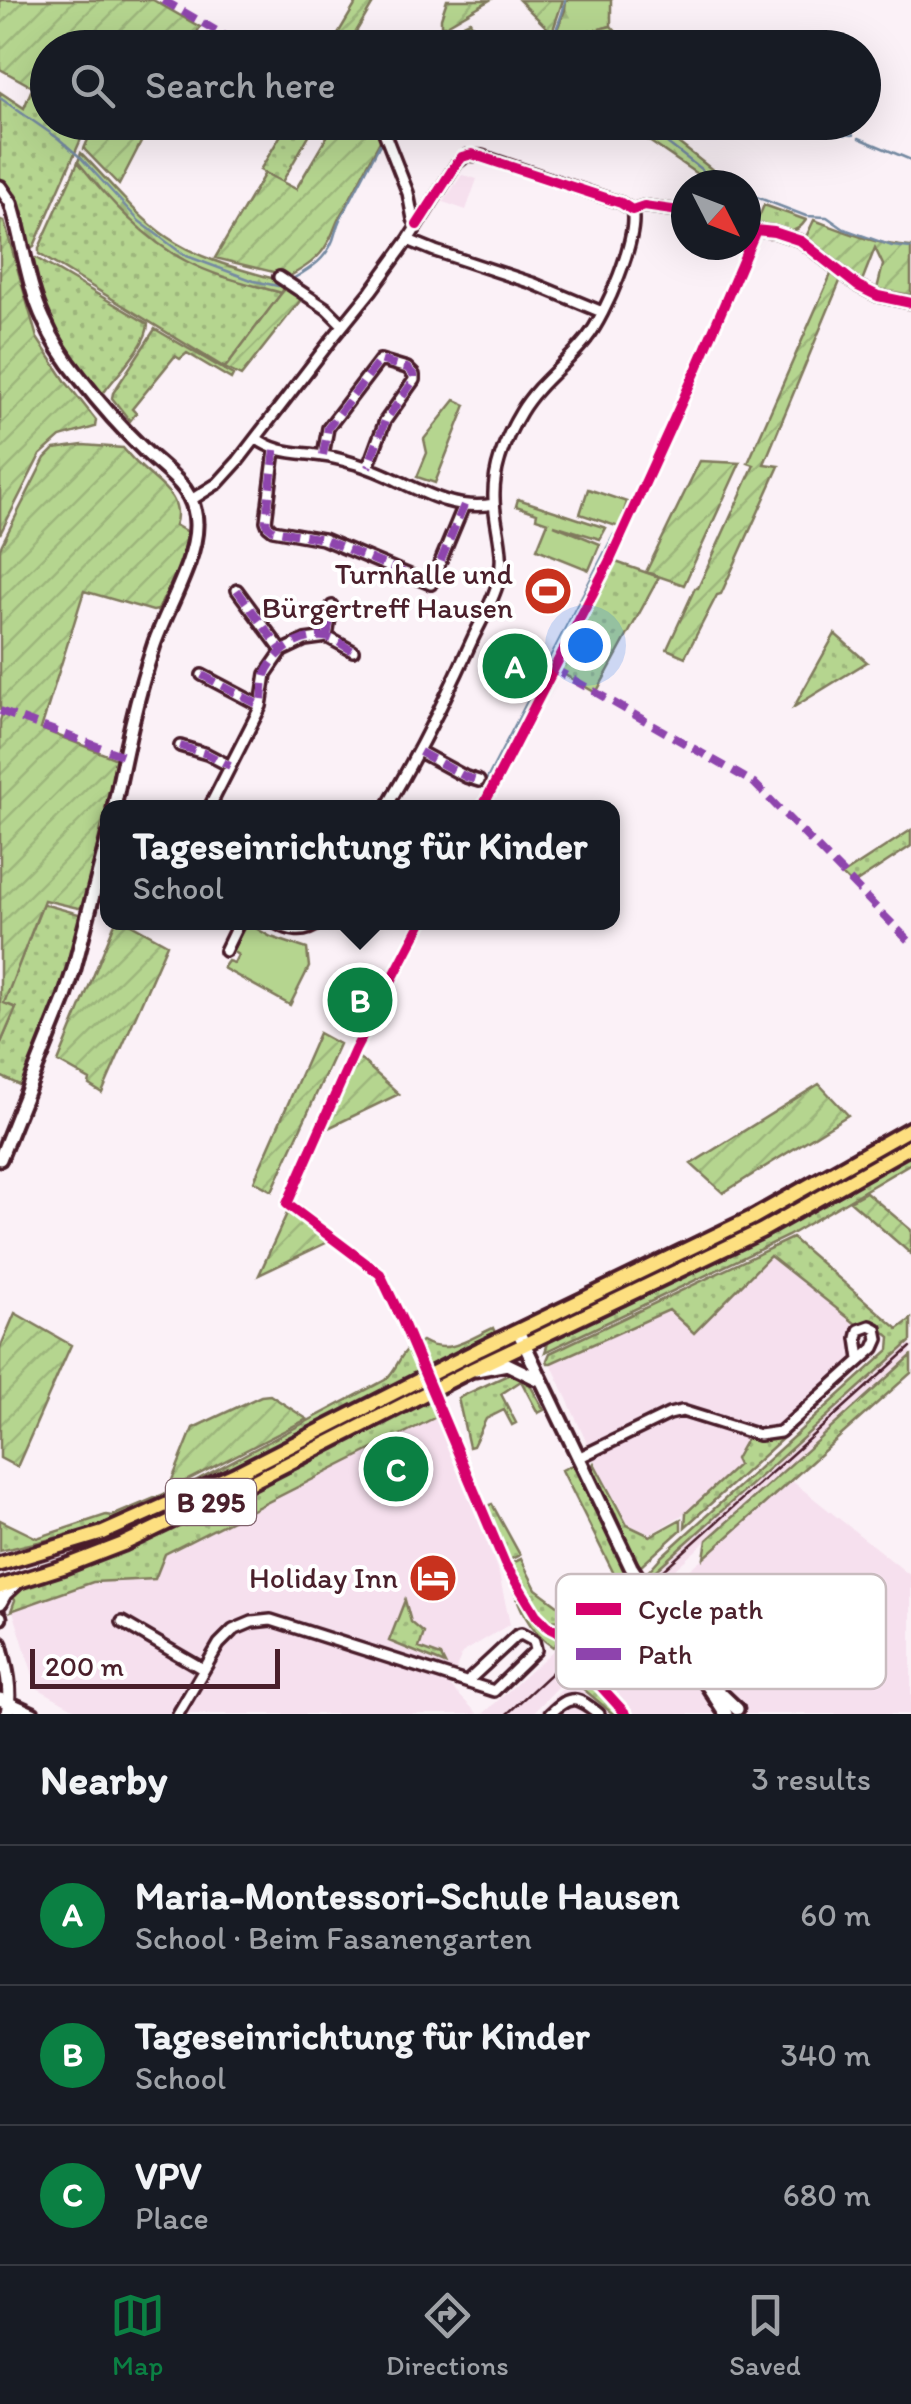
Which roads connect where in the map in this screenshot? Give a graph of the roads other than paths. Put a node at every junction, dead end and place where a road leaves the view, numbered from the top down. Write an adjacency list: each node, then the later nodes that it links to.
1 (387, 140): 5 (street)
2 (0, 187): 16 (main road)
3 (632, 210): 4 (street); 5 (street); 10 (street)
4 (671, 210)
5 (417, 225): 7 (street)
6 (761, 231): 9 (street)
7 (408, 240): 10 (street); 11 (street)
8 (286, 281): 11 (street)
9 (911, 303)
10 (602, 312): 17 (street)
11 (344, 325): 12 (street)
12 (256, 438): 13 (street); 16 (street)
13 (274, 450): 14 (street); 18 (street)
14 (322, 456): 15 (street); 15 (street)
15 (368, 467): 18 (street)
16 (191, 500): 30 (main road)
17 (494, 504): 18 (street); 27 (street)
18 (464, 505)
19 (237, 590): 22 (street)
20 (332, 606): 21 (street)
21 (327, 637): 22 (street); 23 (street)
22 (282, 650): 25 (street)
23 (353, 651)
24 (202, 675): 25 (street)
25 (261, 706): 28 (street)
26 (180, 746): 28 (street)
27 (420, 752): 29 (street); 32 (street)
28 (230, 766): 31 (street)
29 (478, 782)
30 (116, 800)
31 (213, 800)
32 (391, 800)
33 (100, 878): 38 (main road)
34 (235, 930): 35 (street)
35 (224, 951)
36 (911, 1128): 39 (main road, B 295)
37 (911, 1146): 40 (main road, B 295)
38 (0, 1159)
39 (518, 1331): 40 (main road); 45 (main road, B 295)
40 (524, 1345): 42 (main road, B 295); 43 (main road)
41 (860, 1359): 44 (street)
42 (471, 1370): 43 (main road); 47 (main road, B 295)
43 (540, 1380): 44 (main road)
44 (578, 1458): 46 (main road)
45 (4, 1560)
46 (636, 1574)
47 (16, 1584): 48 (main road, B 295); 49 (main road)
48 (0, 1588)
49 (0, 1603)
50 (122, 1622): 52 (street)
51 (0, 1644): 55 (main road)
52 (203, 1669): 53 (street); 58 (street)
53 (470, 1683): 53 (street)
54 (714, 1689): 56 (main road)
55 (5, 1705): 57 (main road)
56 (736, 1712)
57 (34, 1714)
58 (178, 1714)
59 (550, 1714): 60 (street)
60 (599, 1714)

